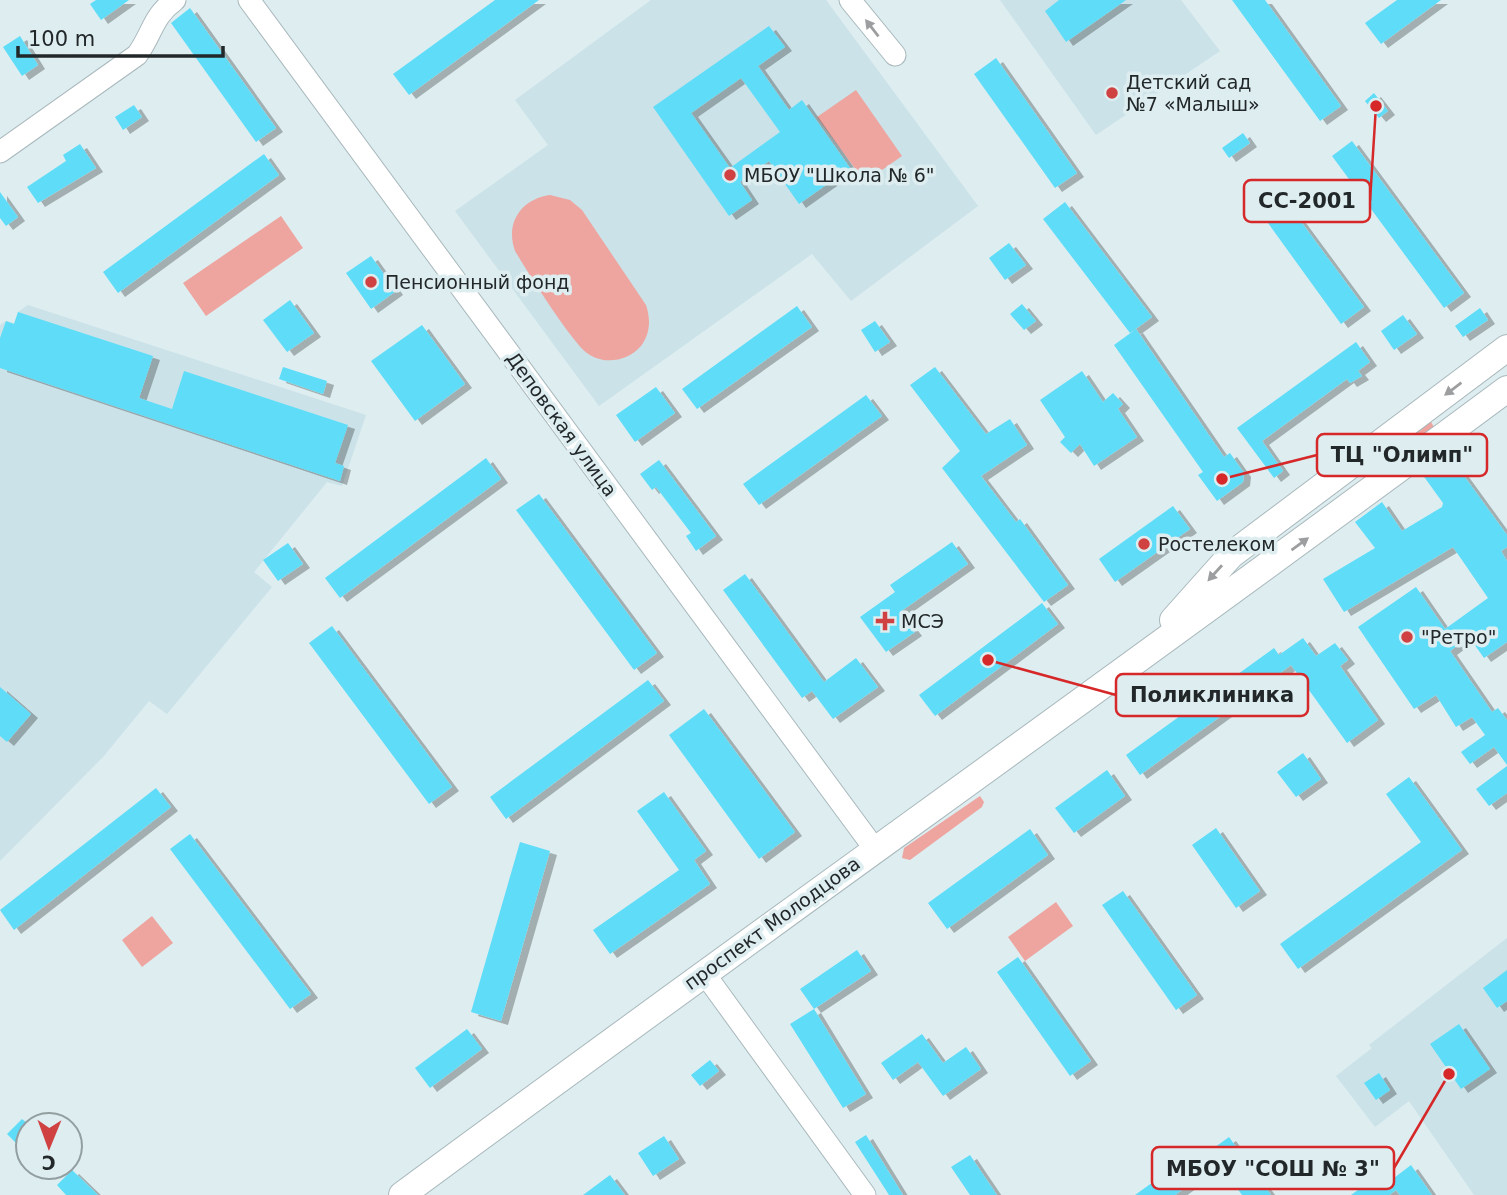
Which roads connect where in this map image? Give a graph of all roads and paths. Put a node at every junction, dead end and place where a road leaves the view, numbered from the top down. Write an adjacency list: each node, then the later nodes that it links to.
1 (175, 0): 5 (street)
2 (249, 0): 9 (street, Деповская улица)
3 (850, 0): 4 (street, one-way to 3)
4 (895, 55)
5 (0, 152)
6 (1507, 348): 8 (main road, проспект Молодцова, one-way to 8)
7 (1507, 389): 8 (main road, проспект Молодцова, one-way to 7)
8 (1144, 653): 9 (main road, проспект Молодцова)
9 (874, 848): 10 (main road, проспект Молодцова)
10 (704, 973): 11 (main road, проспект Молодцова); 12 (street)
11 (402, 1195)
12 (865, 1195)

